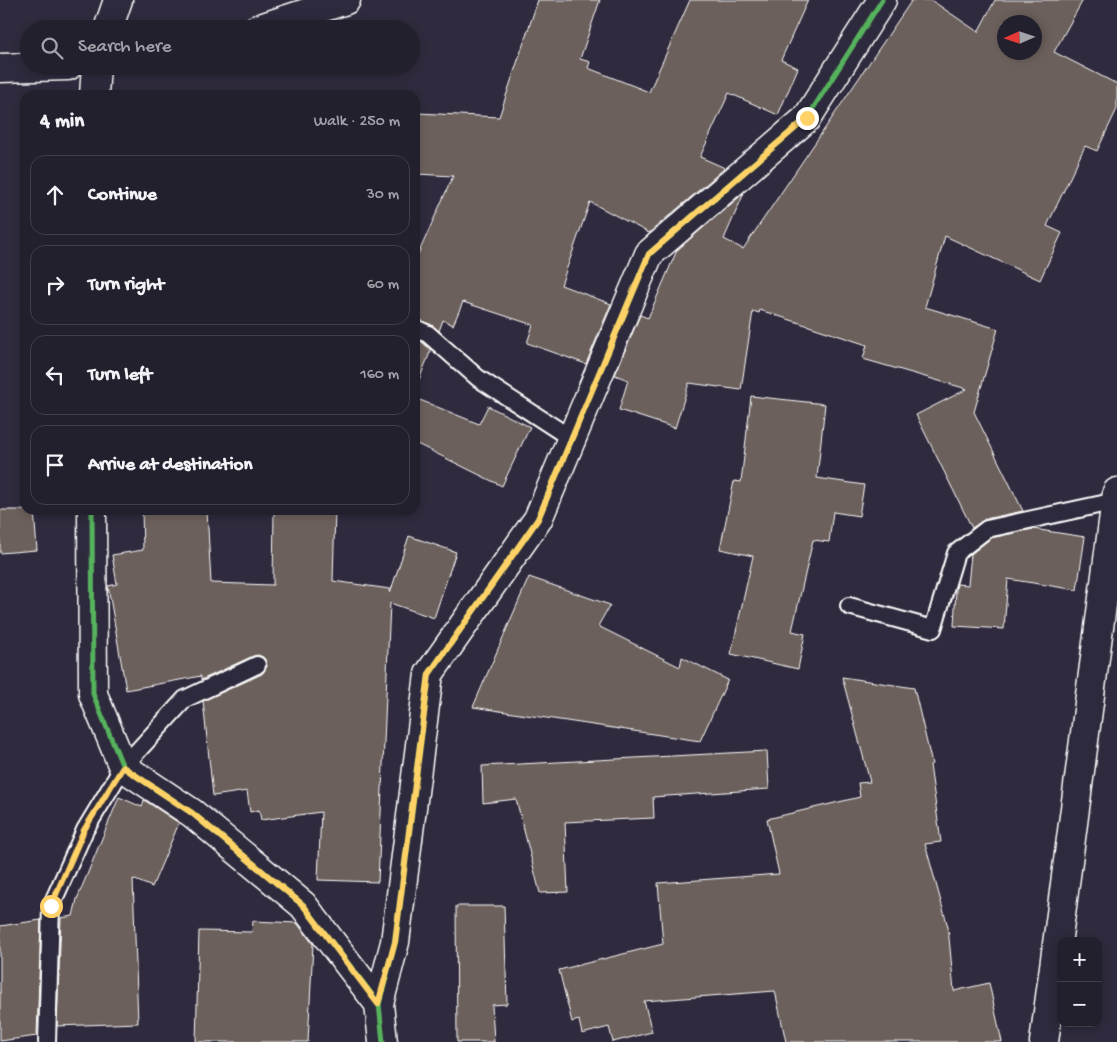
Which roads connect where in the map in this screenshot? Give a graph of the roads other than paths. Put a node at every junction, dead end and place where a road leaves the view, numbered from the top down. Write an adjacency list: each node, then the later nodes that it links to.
1 (118, 0): 4 (street)
2 (346, 0): 5 (street)
3 (882, 0): 11 (street)
4 (111, 20)
5 (285, 20)
6 (20, 67): 7 (street)
7 (0, 68)
8 (95, 75): 9 (street)
9 (94, 90)
10 (420, 330): 11 (lane)
11 (572, 439): 17 (street)
12 (1116, 497): 14 (lane); 20 (street)
13 (92, 515): 16 (street)
14 (849, 606)
15 (257, 665): 16 (lane)
16 (123, 767): 17 (street); 18 (lane)
17 (378, 1004): 19 (street)
18 (47, 1042)
19 (383, 1042)
20 (1044, 1042)

